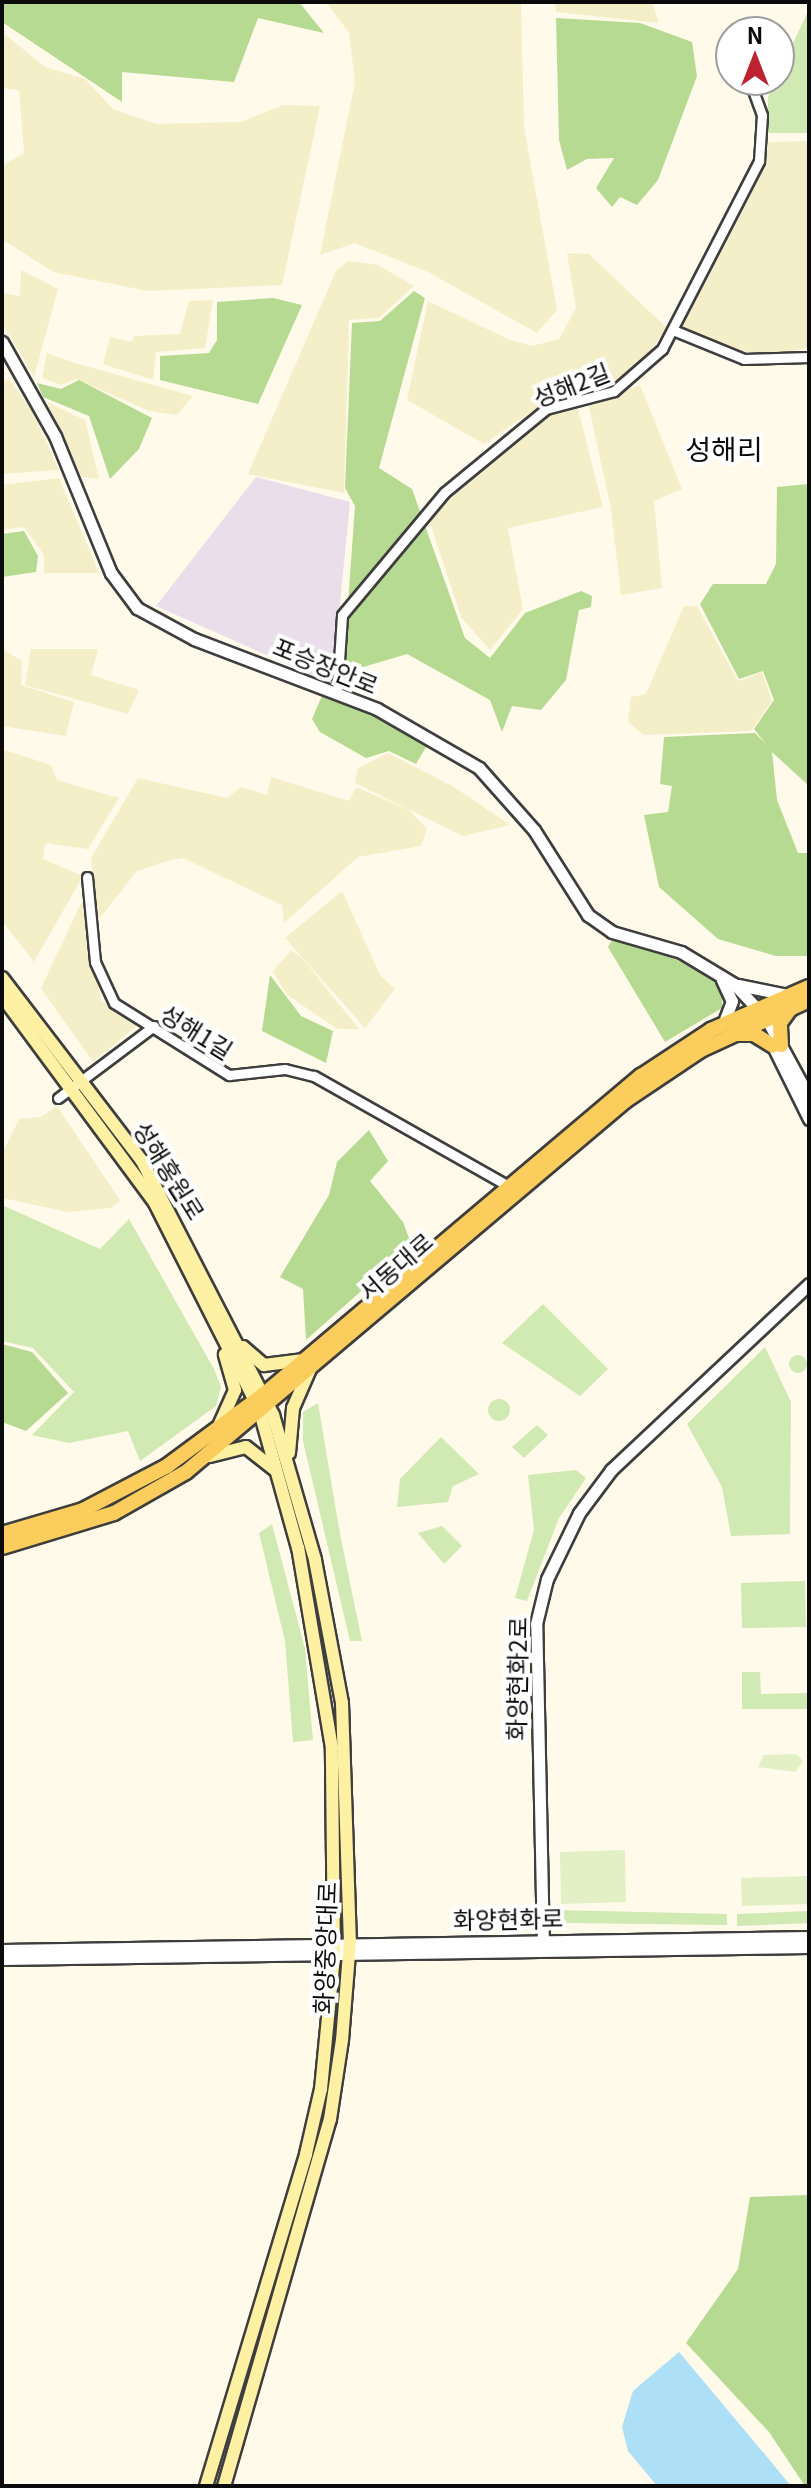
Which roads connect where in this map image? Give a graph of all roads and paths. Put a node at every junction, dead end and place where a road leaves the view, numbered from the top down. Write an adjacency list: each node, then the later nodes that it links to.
1 (755, 96): 2 (street, 성해2길)
2 (673, 330): 4 (street); 5 (street, 성해2길)
3 (2, 342): 5 (street, 포승장안로)
4 (809, 357)
5 (337, 691): 8 (street, 포승장안로)
6 (87, 877): 14 (street, 성해1길)
7 (2, 978): 17 (main road, 성해홍원로)
8 (725, 979): 12 (street); 13 (street); 15 (street)
9 (809, 987): 12 (main road, 서동대로)
10 (2, 996): 17 (main road, 성해홍원로)
11 (809, 1000): 12 (main road, 서동대로)
12 (791, 1001): 13 (main road, 서동대로); 16 (main road)
13 (758, 1014): 15 (main road, 서동대로); 16 (street)
14 (154, 1026): 17 (street); 21 (street, 성해1길)
15 (726, 1029): 16 (main road); 21 (main road, 서동대로); 26 (main road, 서동대로)
16 (777, 1045): 18 (street); 20 (street)
17 (80, 1083): 19 (street); 24 (main road, 성해홍원로); 25 (main road, 성해홍원로)
18 (809, 1097)
19 (58, 1098)
20 (809, 1119)
21 (507, 1185): 26 (main road, 서동대로)
22 (809, 1284): 37 (street, 화양현화2로)
23 (809, 1292): 37 (street, 화양현화2로)
24 (209, 1305): 27 (main road, 성해홍원로); 28 (main road)
25 (237, 1341): 26 (main road); 27 (main road, 성해홍원로)
26 (307, 1365): 27 (main road, 서동대로); 29 (main road)
27 (261, 1403): 28 (main road, 서동대로); 29 (main road, 화양중앙대로); 30 (main road, 서동대로); 31 (main road, 화양중앙대로)
28 (211, 1435): 32 (main road, 서동대로)
29 (288, 1456): 36 (main road, 화양중앙대로)
30 (204, 1459): 31 (main road); 33 (main road, 서동대로)
31 (276, 1473): 35 (main road, 화양중앙대로)
32 (2, 1534)
33 (2, 1547)
34 (809, 1937): 37 (street, 화양현화로)
35 (334, 1941): 36 (street, 화양현화로); 40 (street, 화양현화로); 42 (main road, 화양중앙대로)
36 (350, 1941): 37 (street, 화양현화로); 41 (main road, 화양중앙대로)
37 (546, 1945): 38 (street); 41 (street)
38 (809, 1947)
39 (2, 1950): 40 (street)
40 (207, 1950): 42 (street); 43 (street)
41 (349, 1955): 42 (street); 45 (main road, 화양중앙대로)
42 (334, 1956): 44 (main road, 화양중앙대로)
43 (2, 1959)
44 (206, 2486)
45 (224, 2486)

